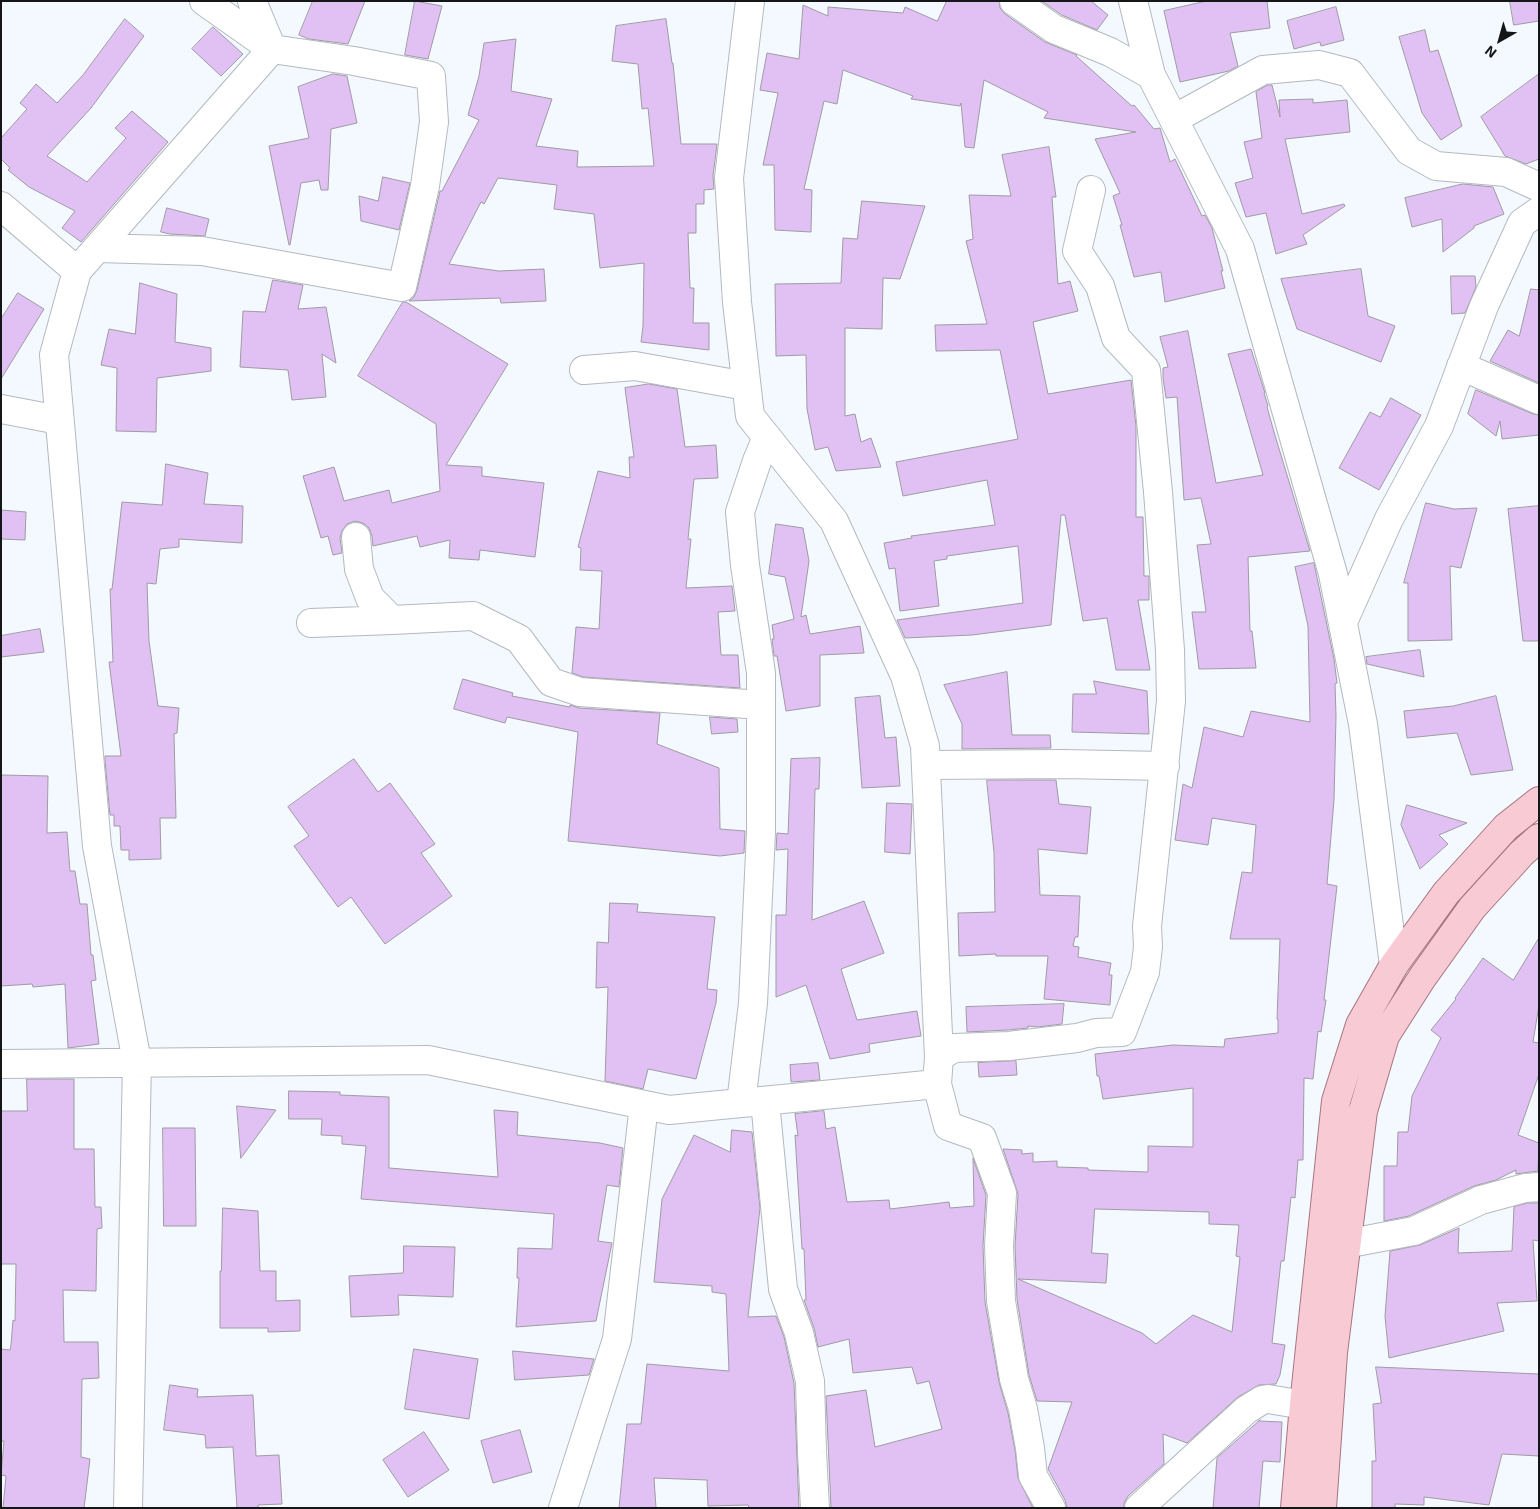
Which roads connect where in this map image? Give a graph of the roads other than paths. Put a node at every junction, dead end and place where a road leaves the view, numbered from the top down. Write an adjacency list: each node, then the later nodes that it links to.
1 (204, 1): 6 (street)
2 (252, 1): 6 (street)
3 (750, 1): 17 (street)
4 (1014, 1): 7 (street)
5 (1133, 1): 7 (street)
6 (272, 49): 13 (street); 13 (street)
7 (1151, 75): 8 (street)
8 (1174, 119): 9 (street); 24 (street)
9 (1539, 187)
10 (1091, 190): 28 (street)
11 (1, 206): 14 (street)
12 (1539, 211): 15 (street)
13 (98, 248): 14 (street)
14 (77, 271): 20 (street)
15 (1461, 366): 18 (street); 24 (street)
16 (584, 370): 17 (street)
17 (746, 386): 21 (street)
18 (1539, 400)
19 (1, 410): 20 (street)
20 (60, 420): 32 (street)
21 (767, 437): 26 (street); 27 (street)
22 (356, 537): 23 (street)
23 (392, 620): 25 (street); 26 (street)
24 (1343, 622): 31 (street)
25 (311, 623)
26 (761, 705): 35 (street)
27 (926, 765): 28 (street); 34 (street)
28 (1164, 766): 34 (street)
29 (1539, 801): 31 (main road)
30 (1539, 838): 38 (main road)
31 (1394, 965): 39 (main road)
32 (138, 1062): 33 (street); 36 (street); 41 (street)
33 (1, 1064)
34 (938, 1070): 35 (street); 44 (street)
35 (753, 1102): 36 (street); 43 (street)
36 (644, 1105): 42 (street)
37 (1539, 1187): 38 (street)
38 (1345, 1244): 39 (main road)
39 (1321, 1351): 40 (main road); 47 (main road)
40 (1304, 1405): 45 (street); 46 (main road)
41 (128, 1508)
42 (563, 1508)
43 (815, 1508)
44 (1051, 1508)
45 (1139, 1508)
46 (1295, 1508)
47 (1322, 1508)

